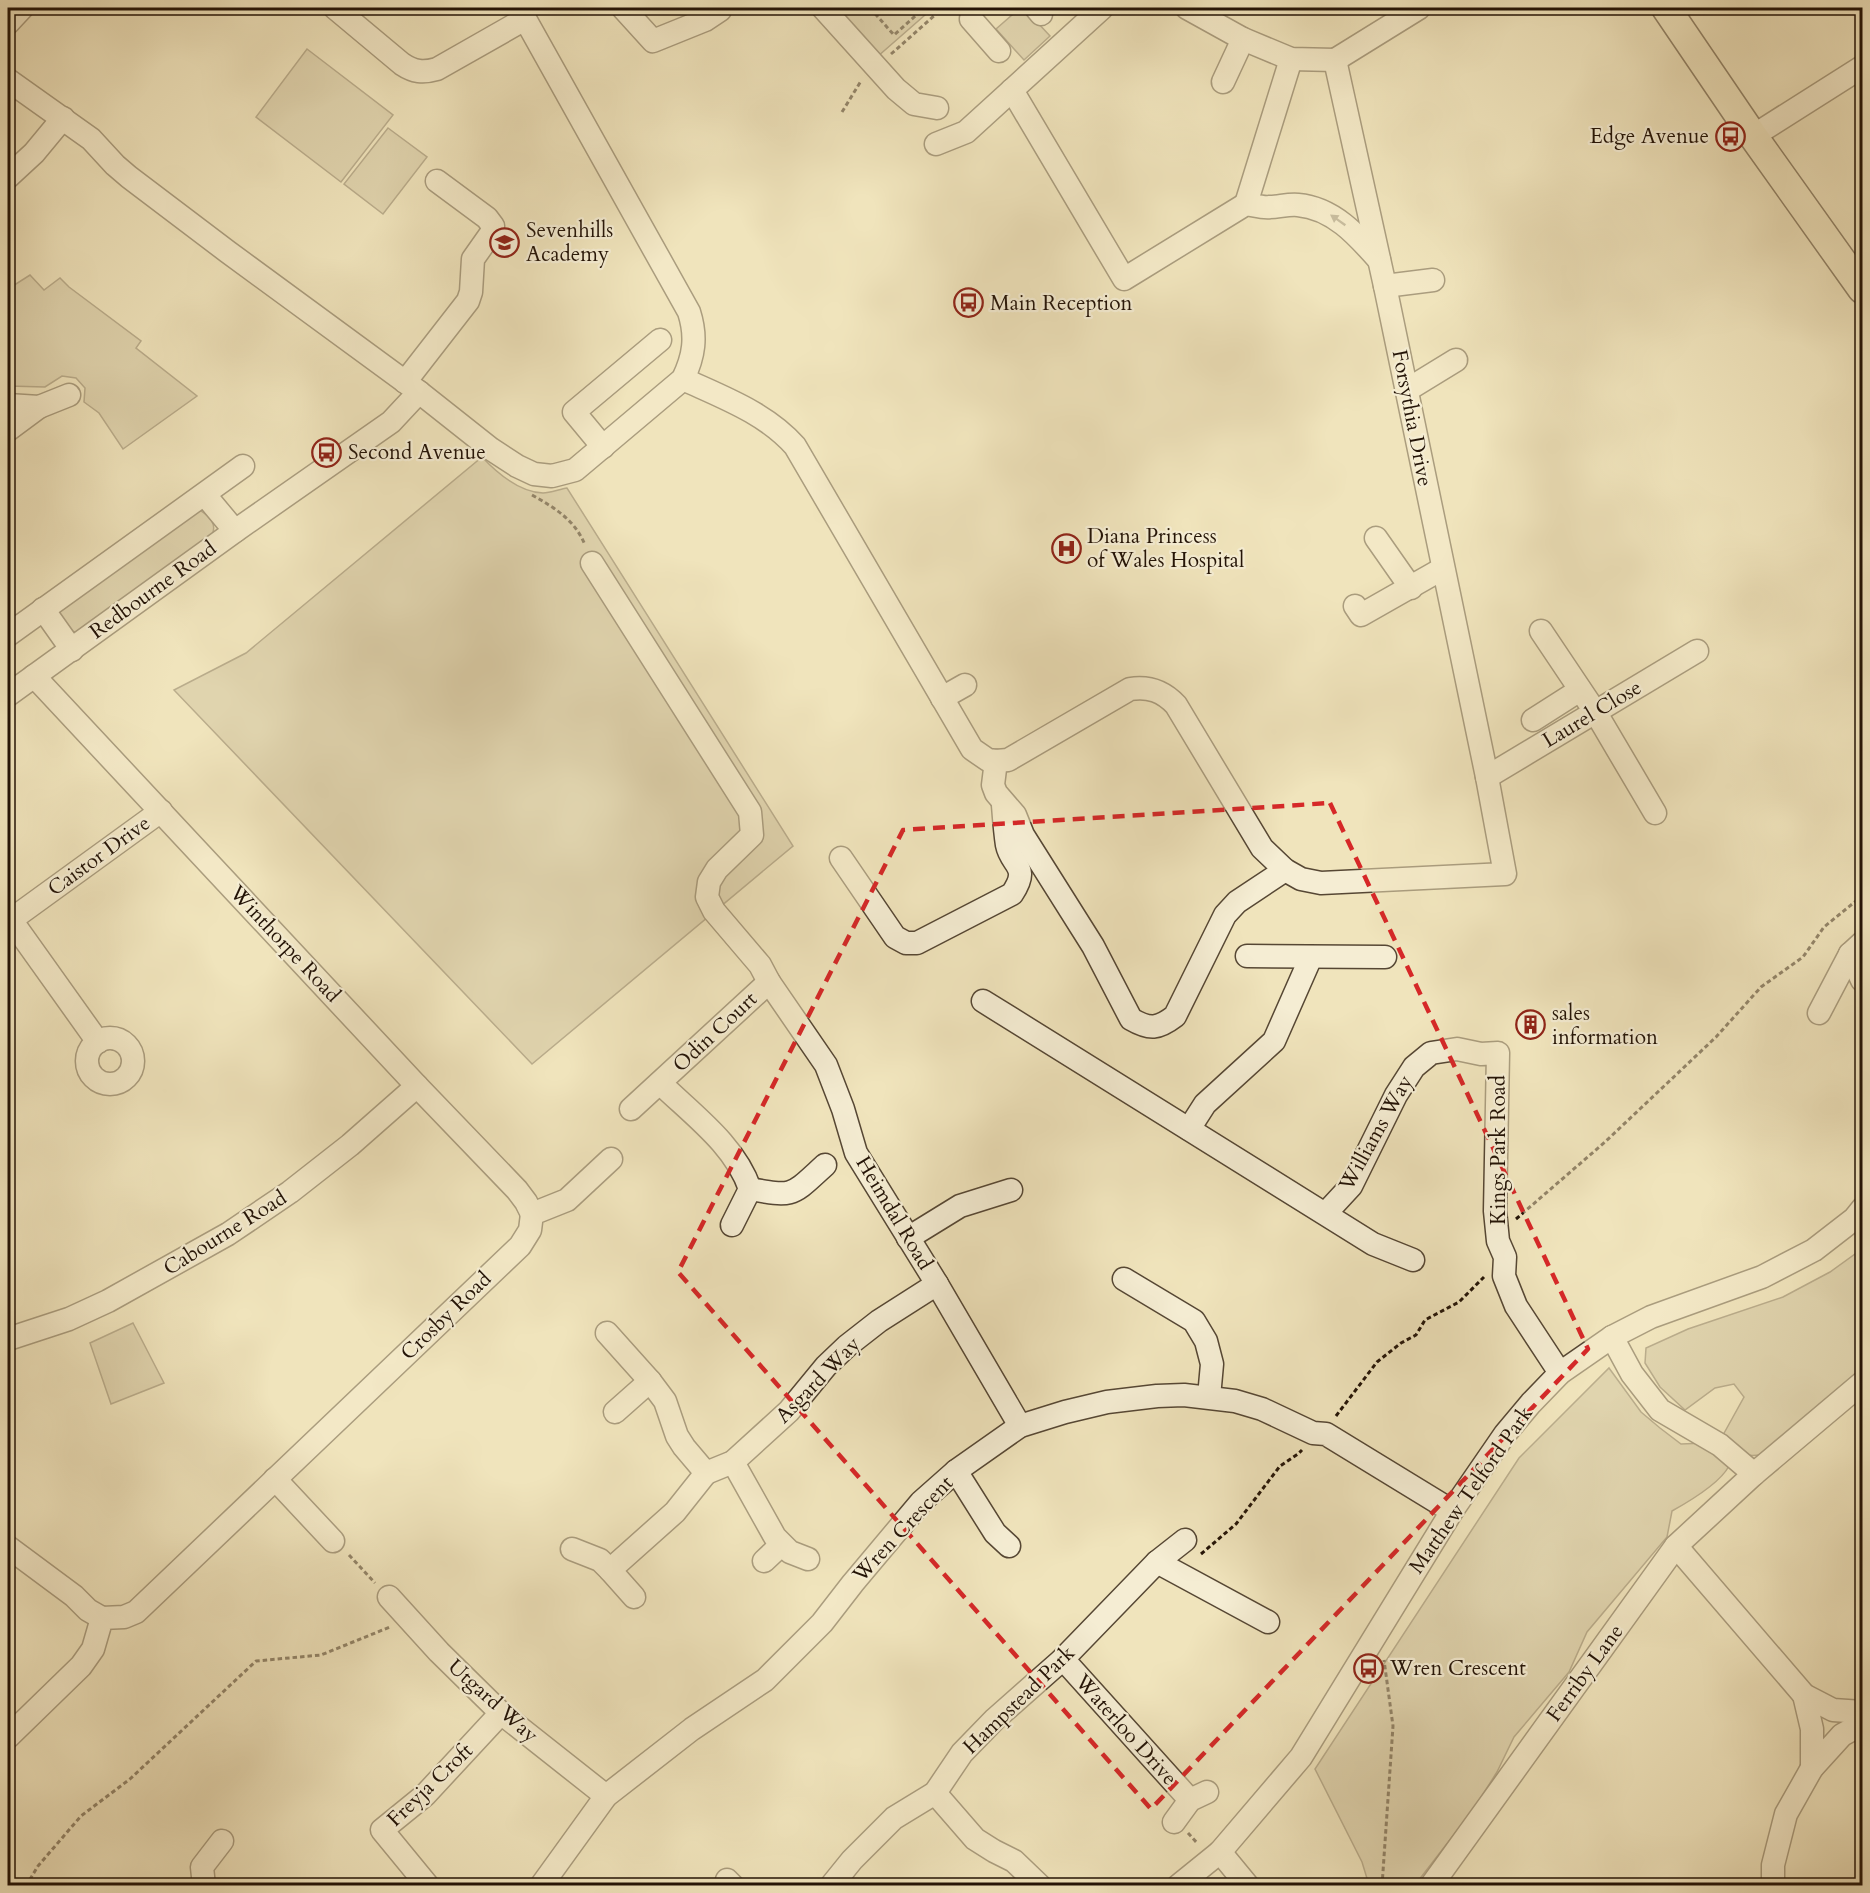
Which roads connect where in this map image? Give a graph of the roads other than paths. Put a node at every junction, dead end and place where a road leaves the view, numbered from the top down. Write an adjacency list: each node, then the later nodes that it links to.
1 (22, 8): 12 (street)
2 (335, 8): 10 (street)
3 (623, 8): 9 (street)
4 (824, 8): 21 (street)
5 (1102, 8): 20 (street)
6 (1187, 8): 13 (street)
7 (1419, 8): 16 (street)
8 (1666, 8): 23 (main road)
9 (706, 12)
10 (522, 13): 34 (street)
11 (971, 19): 14 (street)
12 (8, 23)
13 (1243, 39): 15 (street); 19 (street)
14 (999, 51)
15 (1291, 59): 16 (street); 27 (street)
16 (1335, 60): 28 (street, Forsythia Drive)
17 (1863, 67): 23 (street)
18 (8, 80): 22 (street)
19 (1223, 82)
20 (1011, 90): 24 (street); 27 (street)
21 (937, 108)
22 (63, 118): 25 (street); 35 (street)
23 (1753, 136): 31 (main road)
24 (936, 144)
25 (8, 177)
26 (437, 181): 35 (street, Redbourne Road)
27 (1246, 204): 28 (street, one-way to 27)
28 (1380, 261): 30 (street, Forsythia Drive)
29 (1433, 280): 30 (street)
30 (1385, 286): 36 (street, Forsythia Drive)
31 (1863, 289)
32 (660, 340): 41 (street)
33 (1456, 360): 36 (street)
34 (683, 379): 41 (street); 59 (street)
35 (412, 387): 41 (street); 44 (street, Redbourne Road)
36 (1407, 390): 47 (street, Forsythia Drive)
37 (69, 395): 39 (street)
38 (8, 405): 39 (street)
39 (39, 407): 40 (street)
40 (8, 430)
41 (603, 447)
42 (243, 466): 43 (street)
43 (205, 495): 44 (street, Redbourne Road); 50 (street)
44 (234, 531): 53 (street, Redbourne Road)
45 (1376, 538): 48 (street)
46 (592, 562): 75 (street, Heimdal Road)
47 (1442, 569): 48 (street); 63 (street, Forsythia Drive)
48 (1411, 588): 49 (street)
49 (1355, 606)
50 (43, 609): 52 (street); 53 (street, Redbourne Road)
51 (1541, 631): 57 (street)
52 (8, 634)
53 (72, 650): 55 (street, Redbourne Road)
54 (1696, 651): 60 (street, Laurel Close)
55 (34, 676): 58 (street, Redbourne Road); 65 (street, Winthorpe Road)
56 (965, 685): 59 (street)
57 (1580, 690): 60 (street); 61 (street)
58 (8, 695)
59 (942, 698): 62 (street)
60 (1596, 713): 63 (street, Laurel Close); 66 (street)
61 (1533, 720)
62 (996, 762): 64 (street); 68 (street)
63 (1487, 777): 68 (street, Forsythia Drive)
64 (996, 793): 67 (street); 68 (street)
65 (161, 811): 69 (street, Caistor Drive); 81 (street, Winthorpe Road)
66 (1655, 813)
67 (841, 858)
68 (1285, 870)
69 (9, 921): 78 (street)
70 (1856, 949): 74 (street); 77 (street)
71 (1247, 957): 72 (street)
72 (1311, 957): 73 (street); 83 (street)
73 (1385, 957)
74 (1863, 980)
75 (769, 982): 80 (street, Odin Court); 92 (street, Heimdal Road)
76 (983, 1001): 83 (street, Williams Way)
77 (1819, 1012)
78 (98, 1042)
79 (1498, 1053): 89 (street, Williams Way); 99 (street, Kings Park Road)
80 (660, 1083): 82 (street, Odin Court); 86 (street, Odin Court)
81 (417, 1086): 90 (street, Winthorpe Road); 98 (street, Cabourne Road)
82 (631, 1109)
83 (1189, 1129): 89 (street, Williams Way)
84 (611, 1159): 90 (street)
85 (825, 1165): 86 (street)
86 (750, 1190): 91 (street)
87 (1011, 1190): 92 (street)
88 (1863, 1209): 97 (street, Matthew Telford Park)
89 (1326, 1213): 93 (street, Williams Way)
90 (532, 1214): 109 (street, Crosby Road)
91 (732, 1225)
92 (908, 1238): 95 (street, Heimdal Road)
93 (1413, 1260)
94 (1124, 1279): 102 (street)
95 (937, 1284): 104 (street, Heimdal Road); 105 (street, Asgard Way)
96 (607, 1332): 100 (street)
97 (1612, 1336): 99 (street, Matthew Telford Park); 108 (street)
98 (8, 1339)
99 (1560, 1373): 110 (street, Matthew Telford Park)
100 (650, 1381): 103 (street); 107 (street)
101 (1863, 1383): 108 (street, Ferriby Lane)
102 (1209, 1397): 104 (street, Wren Crescent); 110 (street, Wren Crescent)
103 (615, 1412)
104 (1020, 1426): 106 (street, Wren Crescent)
105 (733, 1462): 107 (street, Asgard Way); 112 (street)
106 (956, 1471): 113 (street); 134 (street, Wren Crescent)
107 (706, 1473): 121 (street, Asgard Way)
108 (1755, 1474): 114 (street, Ferriby Lane)
109 (275, 1479): 116 (street); 124 (street, Crosby Road)
110 (1452, 1511): 137 (street, Matthew Telford Park)
111 (1182, 1542): 120 (street, Hampstead Park)
112 (781, 1545): 118 (street); 119 (street)
113 (1009, 1546)
114 (1677, 1546): 127 (street); 145 (street, Ferriby Lane)
115 (8, 1547): 124 (street)
116 (341, 1548)
117 (572, 1549): 121 (street)
118 (808, 1559)
119 (764, 1562)
120 (1156, 1562): 125 (street); 126 (street, Hampstead Park)
121 (610, 1570): 123 (street)
122 (389, 1597): 129 (street, Utgard Way)
123 (634, 1597)
124 (102, 1618): 131 (street)
125 (1268, 1622)
126 (1063, 1659): 133 (street, Hampstead Park); 135 (street, Waterloo Drive)
127 (1804, 1695): 128 (street); 132 (street)
128 (1863, 1712)
129 (501, 1713): 134 (street, Utgard Way); 139 (street, Freyja Croft)
130 (1863, 1724): 132 (street)
131 (8, 1737)
132 (1812, 1768): 146 (street)
133 (935, 1793): 141 (street, Hampstead Park); 142 (street)
134 (606, 1796): 140 (street, Wren Crescent)
135 (1174, 1822)
136 (222, 1841): 138 (street)
137 (1215, 1855): 143 (street, Matthew Telford Park); 144 (street)
138 (204, 1886)
139 (428, 1886)
140 (541, 1886)
141 (831, 1886)
142 (1040, 1886)
143 (1179, 1886)
144 (1248, 1886)
145 (1431, 1886)
146 (1773, 1886)

